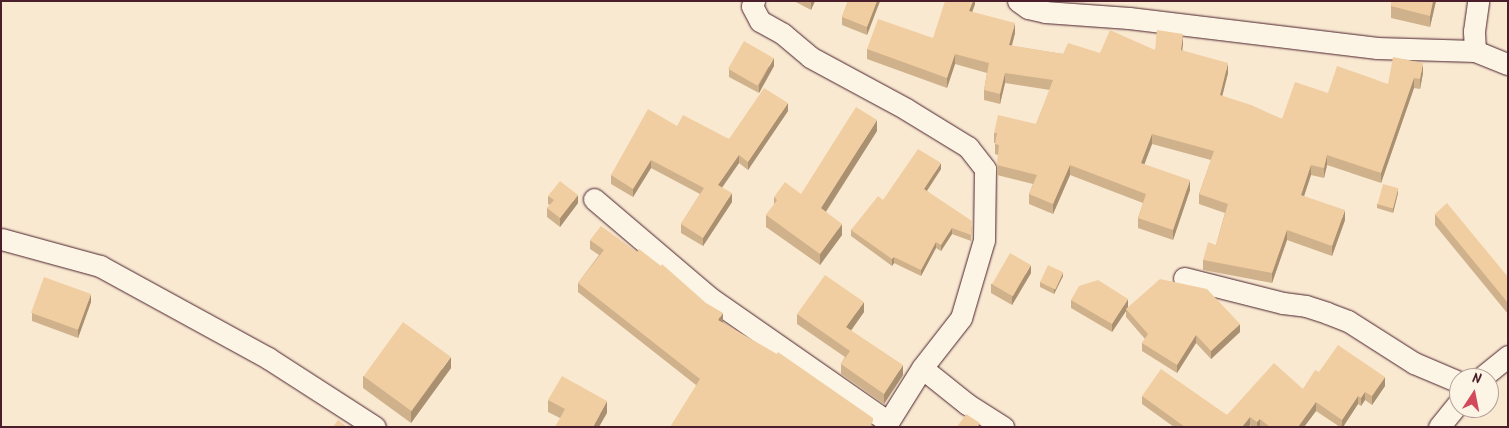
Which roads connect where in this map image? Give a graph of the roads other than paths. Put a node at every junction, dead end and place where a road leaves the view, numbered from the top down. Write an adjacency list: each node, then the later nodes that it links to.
1 (754, 1): 10 (street)
2 (1018, 1): 4 (street)
3 (1478, 1): 4 (street)
4 (1475, 51): 5 (street)
5 (1508, 64)
6 (594, 199): 14 (street)
7 (1, 239): 15 (street)
8 (1184, 278): 12 (street)
9 (1508, 356): 11 (street)
10 (922, 368): 14 (street); 16 (street)
11 (1493, 368)
12 (1449, 378)
13 (1449, 414): 17 (street)
14 (886, 425)
15 (375, 427)
16 (1003, 427)
17 (1439, 427)

